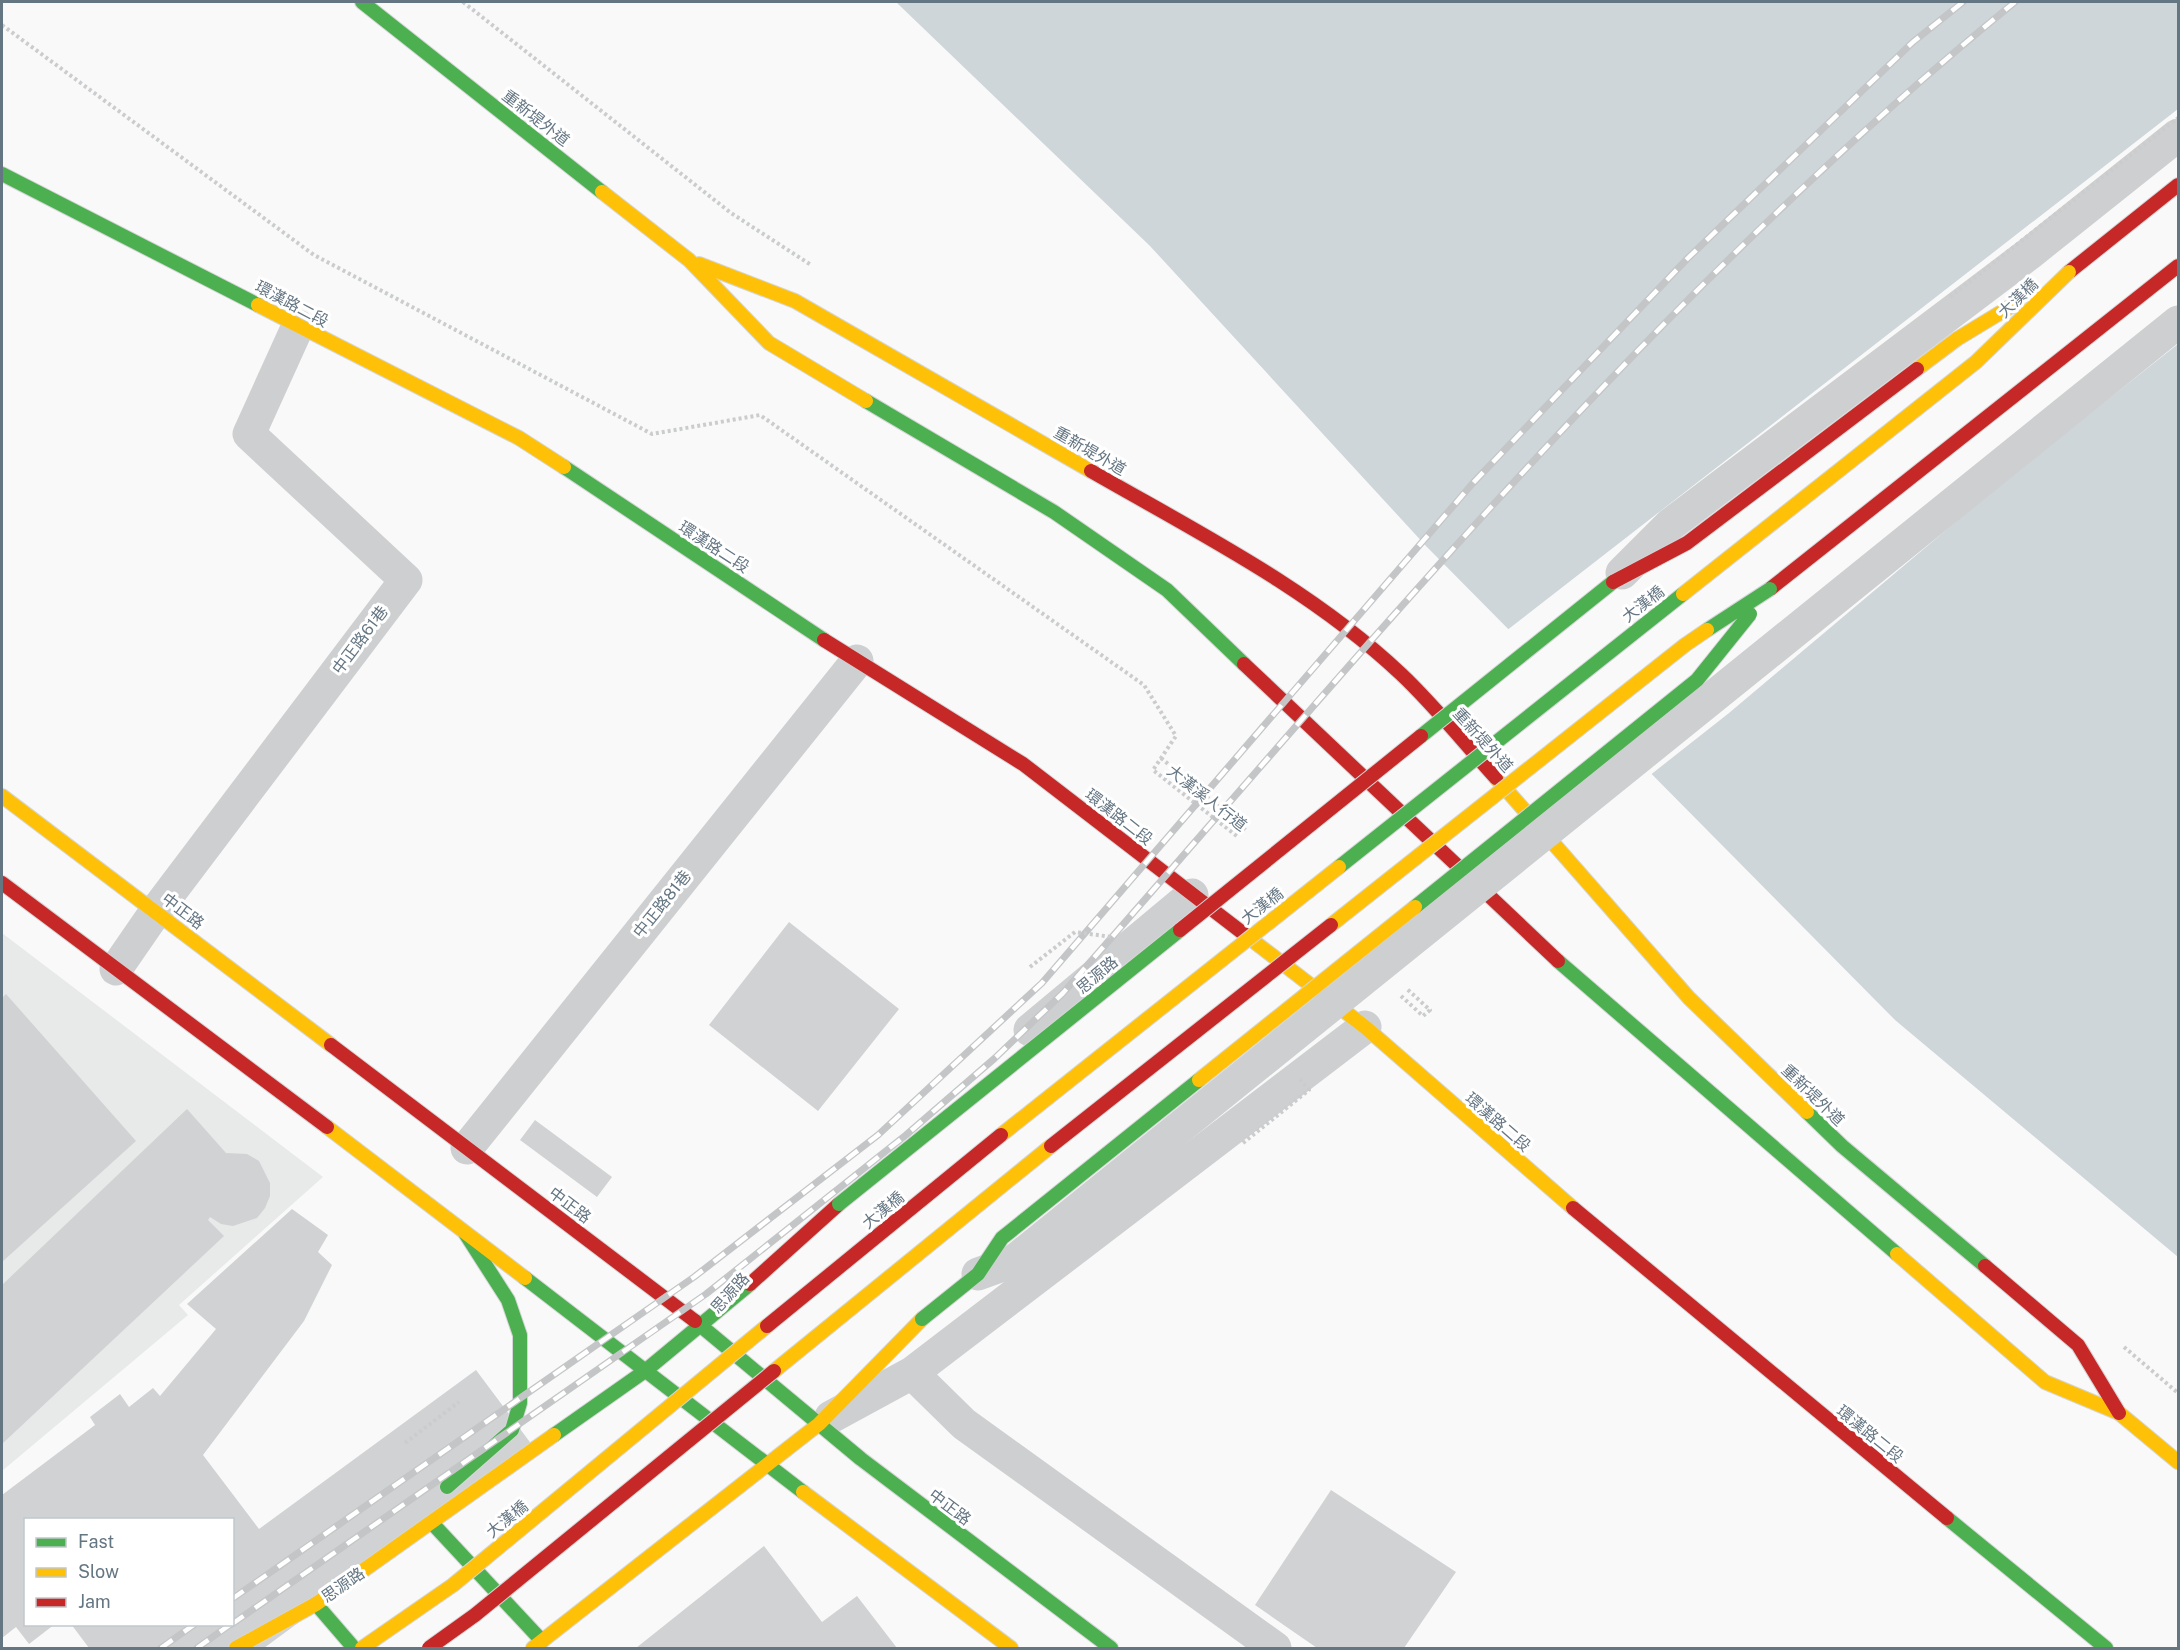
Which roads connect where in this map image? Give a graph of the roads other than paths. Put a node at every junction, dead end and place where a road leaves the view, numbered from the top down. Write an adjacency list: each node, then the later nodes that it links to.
1 (362, 2): 5 (main road, 重新堤外道)
2 (2178, 135): 10 (street, bridge)
3 (2, 174): 9 (main road, 環漢路二段)
4 (2178, 185): 7 (main road, 大漢橋)
5 (689, 260): 25 (main road, 重新堤外道); 25 (main road, 重新堤外道)
6 (2178, 266): 11 (main road)
7 (2069, 272): 10 (main road, bridge); 37 (main road, 大漢橋, bridge)
8 (2178, 322): 21 (street, bridge)
9 (298, 326): 12 (main road, 環漢路二段); 16 (street, 中正路61巷)
10 (1613, 582): 22 (main road, bridge)
11 (1770, 589): 21 (main road, bridge); 38 (main road, bridge)
12 (857, 661): 15 (main road, 環漢路二段); 19 (street, 中正路81巷)
13 (2, 796): 16 (main road, 中正路)
14 (2, 883): 17 (main road)
15 (1192, 895): 18 (main road, 環漢路二段); 22 (street, 思源路)
16 (156, 910): 17 (street, 中正路61巷); 19 (main road, 中正路)
17 (116, 969): 20 (main road)
18 (1365, 1027): 24 (street); 42 (main road, 環漢路二段)
19 (467, 1148): 22 (main road, 中正路)
20 (460, 1227): 23 (main road); 29 (main road)
21 (978, 1274): 26 (main road, bridge)
22 (700, 1325): 23 (main road, 思源路); 26 (main road, 中正路)
23 (645, 1371): 28 (main road); 30 (main road, 思源路)
24 (912, 1373): 26 (street); 41 (street)
25 (2119, 1413): 27 (main road, 重新堤外道)
26 (819, 1424): 28 (main road); 40 (main road, 中正路)
27 (2178, 1462)
28 (765, 1464): 34 (main road); 39 (main road)
29 (436, 1495)
30 (432, 1523): 32 (main road, 思源路); 34 (main road)
31 (352, 1561): 33 (main road)
32 (316, 1604): 33 (main road, 思源路); 36 (main road)
33 (259, 1634): 35 (main road, 思源路)
34 (537, 1645)
35 (236, 1648)
36 (354, 1648)
37 (362, 1648)
38 (429, 1648)
39 (1011, 1648)
40 (1111, 1648)
41 (1275, 1648)
42 (2106, 1648)

